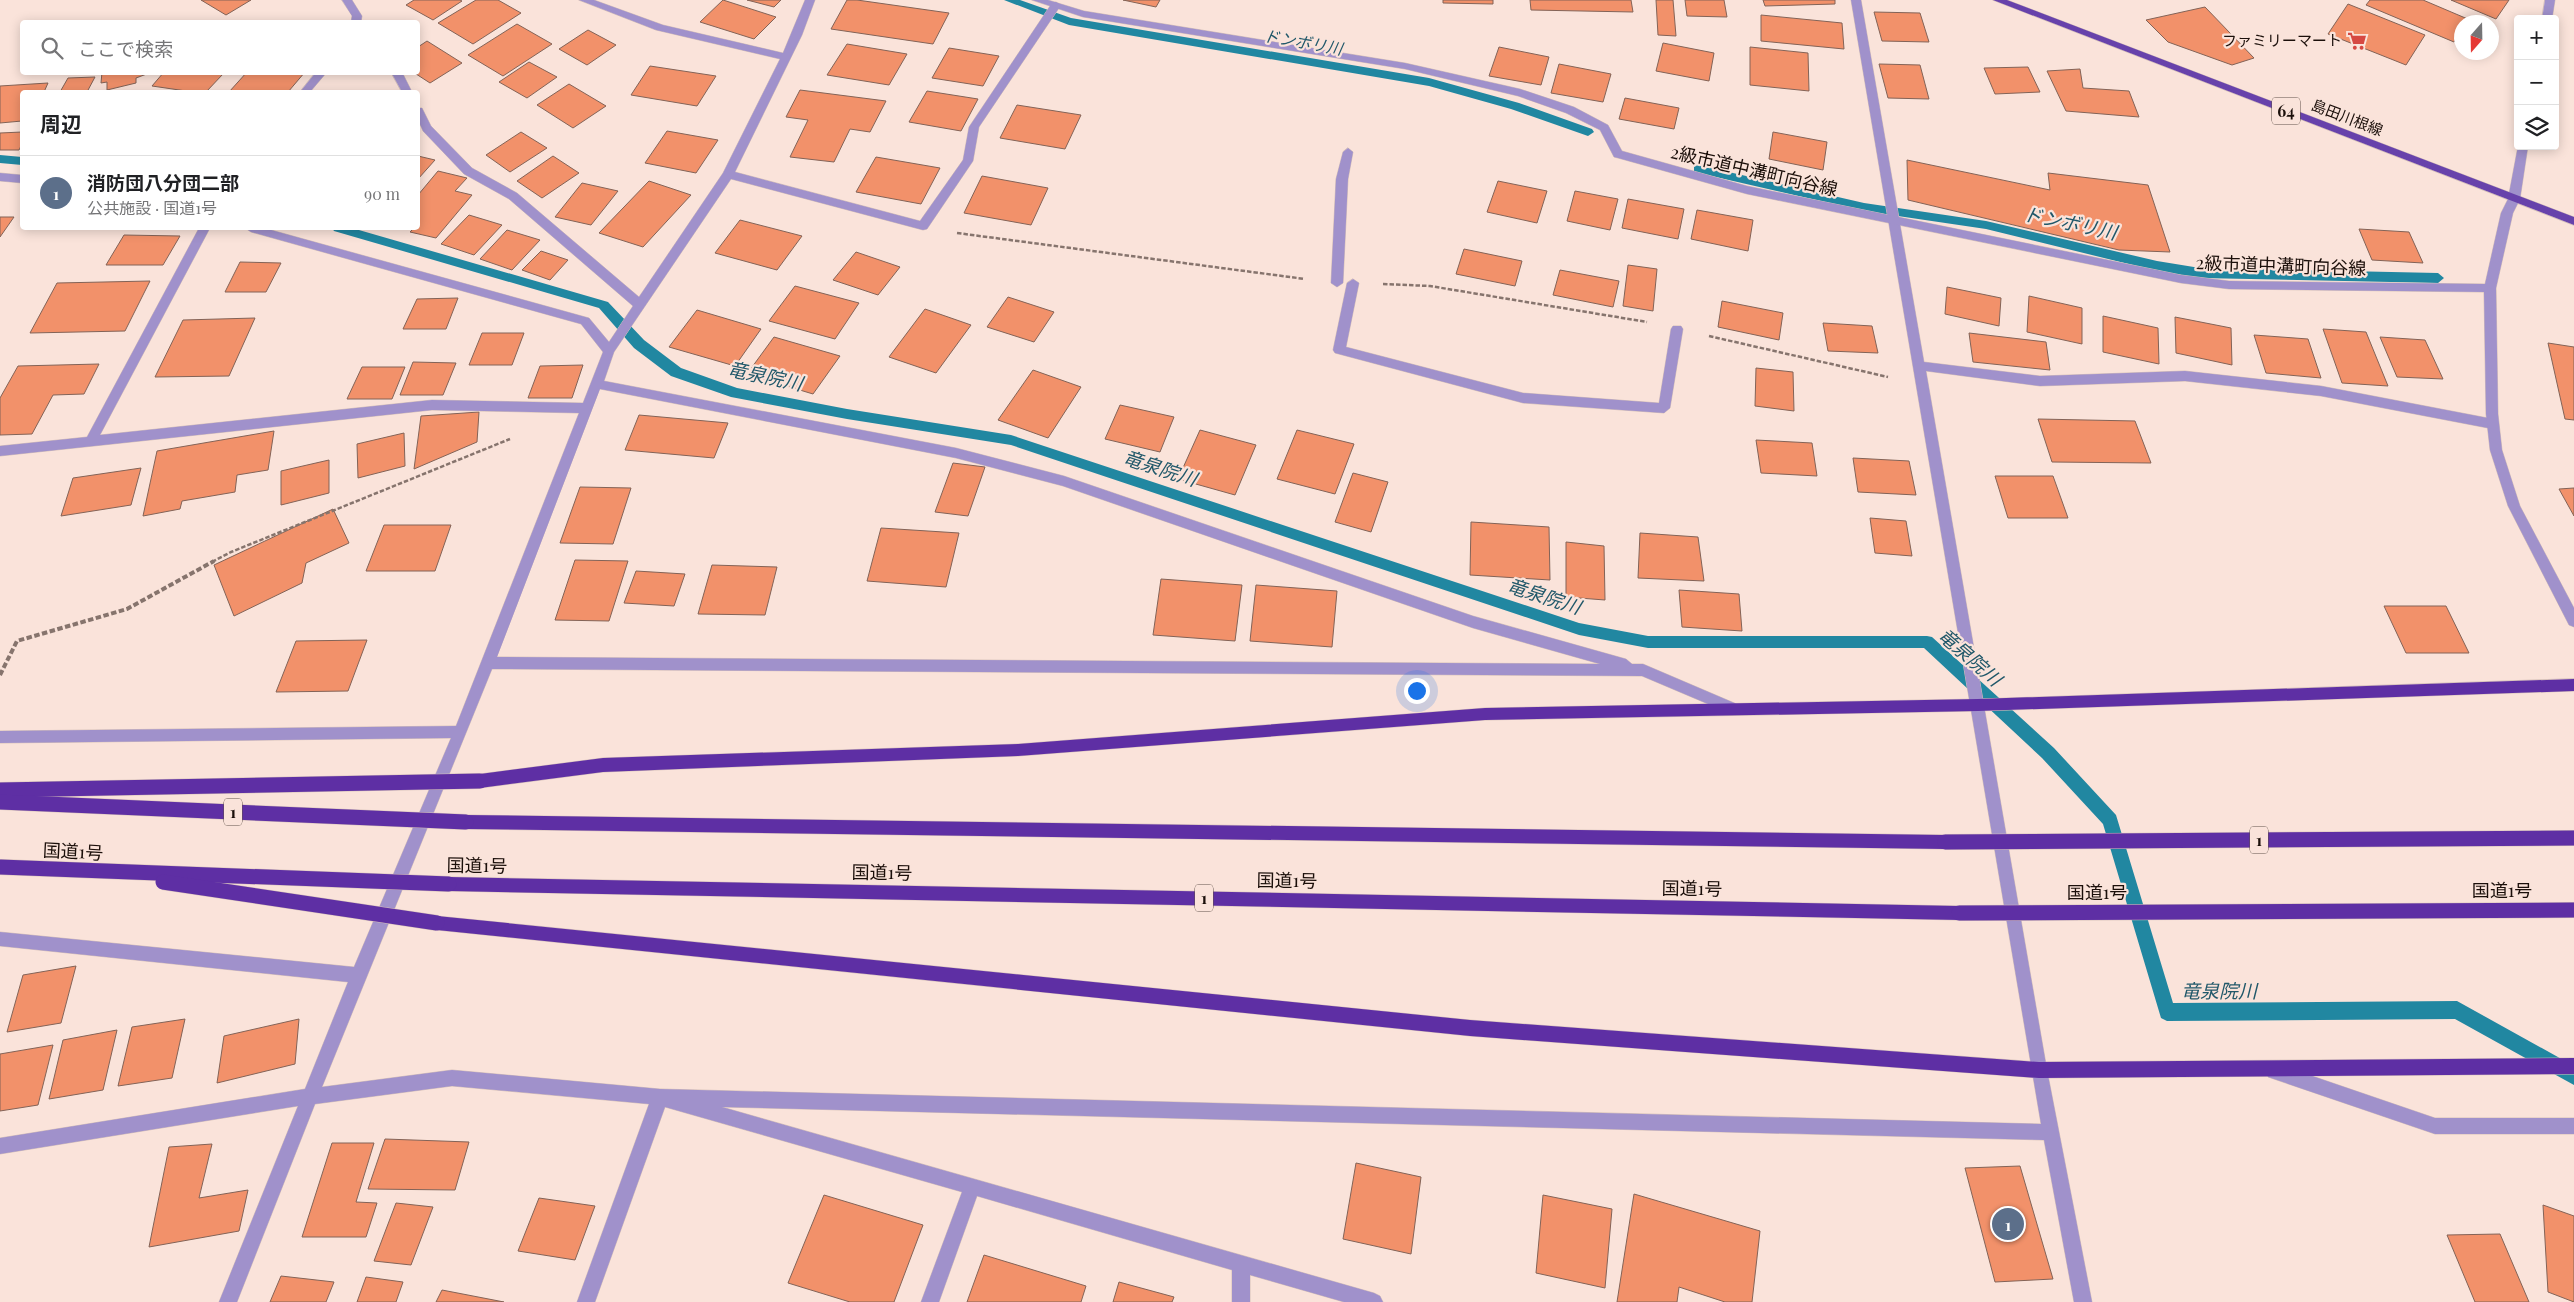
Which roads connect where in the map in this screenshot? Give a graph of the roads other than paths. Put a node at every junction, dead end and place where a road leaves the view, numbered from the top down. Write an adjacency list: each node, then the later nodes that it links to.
1 (347, 0): 10 (street)
2 (584, 0): 11 (street)
3 (810, 0): 11 (street)
4 (1037, 0): 8 (street, 2級市道中溝町向谷線)
5 (1856, 0): 23 (street)
6 (1998, 0): 22 (main road, 島田川根線 / 64)
7 (2550, 0): 9 (street)
8 (1056, 6): 19 (street); 23 (street, 2級市道中溝町向谷線)
9 (2548, 15)
10 (356, 20)
11 (786, 58): 19 (street)
12 (319, 75): 14 (street)
13 (398, 75): 15 (street)
14 (307, 90)
15 (406, 90)
16 (420, 115): 30 (street)
17 (2522, 150): 22 (street)
18 (1348, 152): 27 (street)
19 (728, 174): 30 (street)
20 (0, 177): 21 (street)
21 (20, 179)
22 (2514, 199): 24 (main road, 島田川根線 / 64); 29 (street)
23 (1894, 220): 29 (street, 2級市道中溝町向谷線); 33 (street)
24 (2574, 221)
25 (203, 230): 37 (street)
26 (258, 230): 32 (street)
27 (1337, 283)
28 (1353, 283): 31 (street)
29 (2490, 288): 36 (street)
30 (640, 305): 32 (street)
31 (1677, 329)
32 (609, 351): 34 (street)
33 (1919, 366): 36 (street); 43 (street)
34 (597, 384): 35 (street); 41 (street)
35 (587, 408): 37 (street); 40 (street)
36 (2493, 424): 39 (street)
37 (91, 441): 38 (street)
38 (0, 451)
39 (2574, 621)
40 (488, 663): 41 (street); 45 (street)
41 (1643, 670): 44 (street)
42 (2574, 685): 43 (highway)
43 (1978, 705): 44 (highway); 57 (street)
44 (1734, 709): 47 (highway, bridge)
45 (461, 732): 46 (street); 54 (street)
46 (0, 737)
47 (0, 790)
48 (0, 802): 49 (highway, 1, bridge)
49 (2574, 838)
50 (0, 868): 51 (highway, 国道1号 / 1, bridge)
51 (100, 872): 52 (highway, 国道1号 / 1, bridge); 57 (highway, bridge)
52 (2574, 910)
53 (0, 939): 54 (street)
54 (358, 975): 58 (street)
55 (2574, 1066): 56 (highway)
56 (2266, 1068): 57 (highway); 60 (street)
57 (2039, 1070): 61 (street)
58 (312, 1096): 59 (street); 62 (street); 65 (street)
59 (660, 1097): 61 (street); 63 (street); 66 (street)
60 (2574, 1126)
61 (2051, 1132): 70 (street)
62 (0, 1146)
63 (972, 1186): 64 (street); 67 (street)
64 (1240, 1264): 68 (street); 69 (street)
65 (228, 1302)
66 (586, 1302)
67 (930, 1302)
68 (1241, 1302)
69 (1374, 1302)
70 (2083, 1302)

